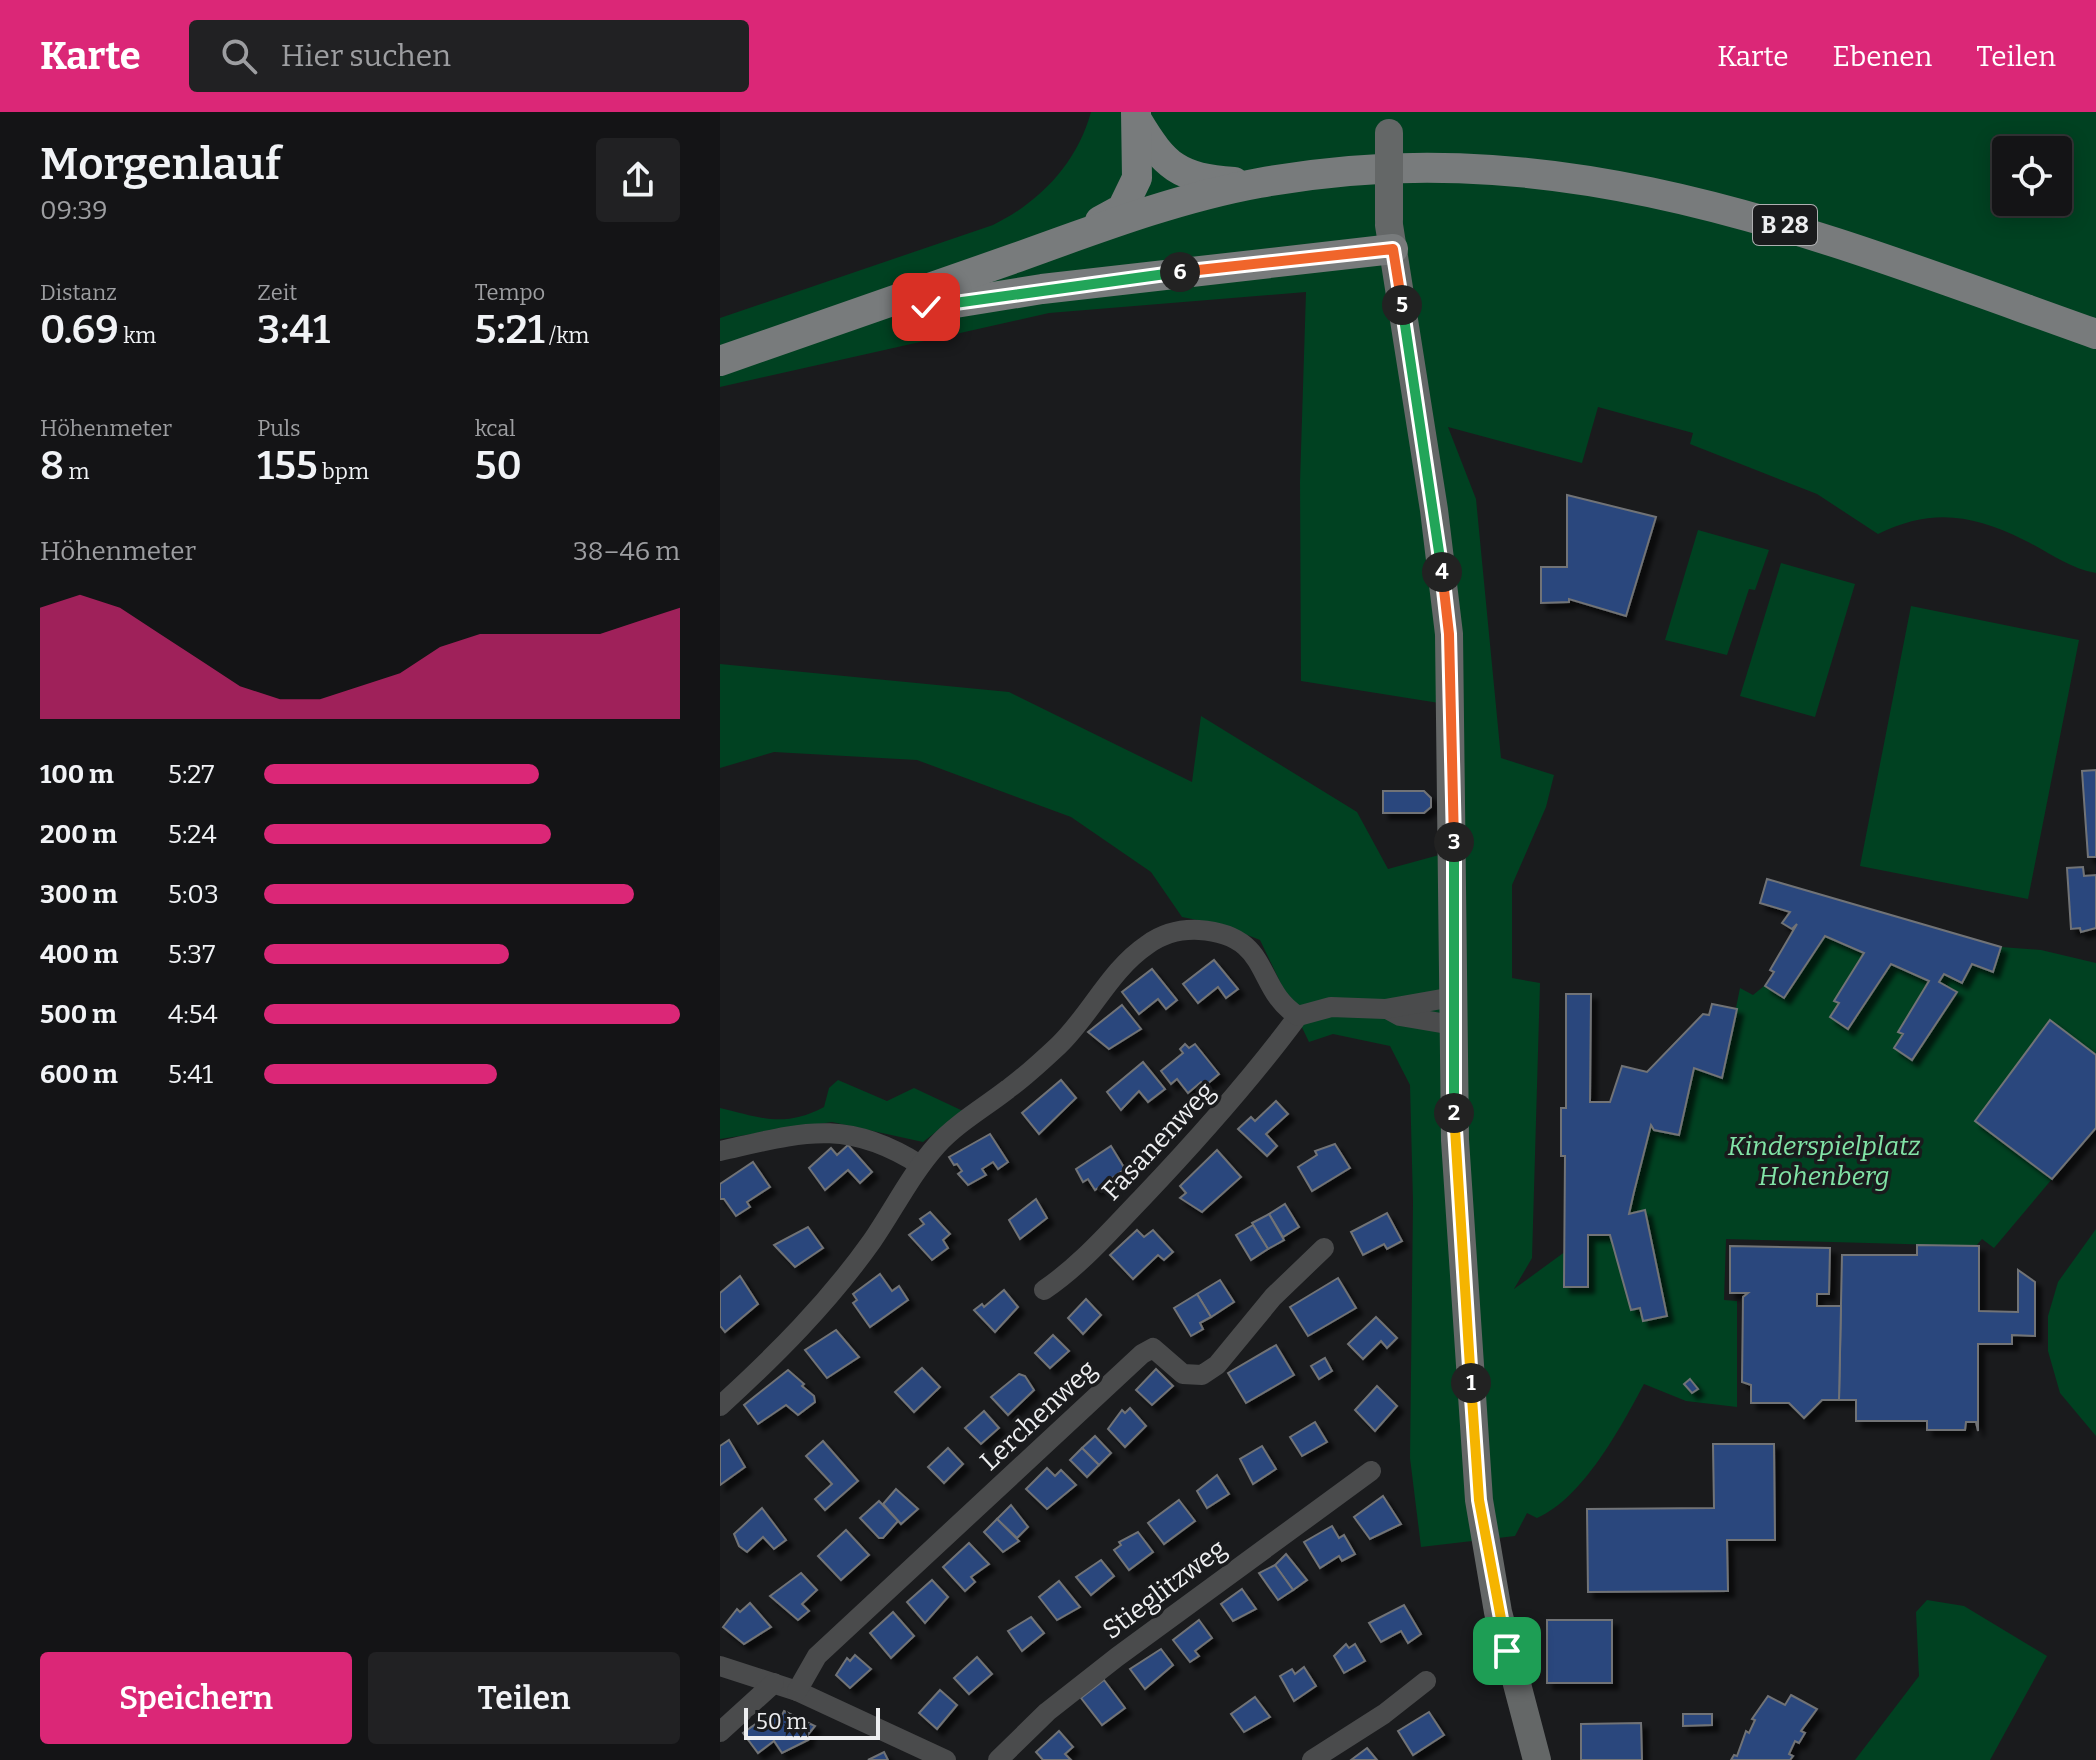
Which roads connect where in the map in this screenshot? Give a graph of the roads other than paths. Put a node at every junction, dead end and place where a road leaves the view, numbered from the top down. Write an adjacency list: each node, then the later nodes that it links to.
1 (1136, 115): 3 (main road); 4 (main road)
2 (1390, 122): 6 (street, bridge)
3 (1137, 178): 5 (main road); 7 (main road)
4 (1256, 183): 5 (main road, B 28); 8 (main road, B 28)
5 (1167, 206): 7 (main road, B 28)
6 (1391, 234): 9 (main road); 11 (street)
7 (1059, 242): 9 (main road, B 28)
8 (2096, 334)
9 (766, 346): 10 (main road, B 28)
10 (720, 361)
11 (1453, 1011): 12 (street); 27 (street)
12 (1298, 1016): 14 (street); 16 (street, Fasanenweg)
13 (720, 1151): 14 (street)
14 (920, 1165): 17 (street)
15 (1324, 1248): 22 (street, Lerchenweg)
16 (1044, 1290)
17 (720, 1406)
18 (1371, 1471): 25 (street, Stieglitzweg)
19 (720, 1666): 21 (street)
20 (1426, 1681): 26 (street)
21 (774, 1683): 22 (street); 23 (street)
22 (797, 1691): 24 (street)
23 (720, 1732)
24 (946, 1760)
25 (998, 1760)
26 (1312, 1760)
27 (1537, 1760)

